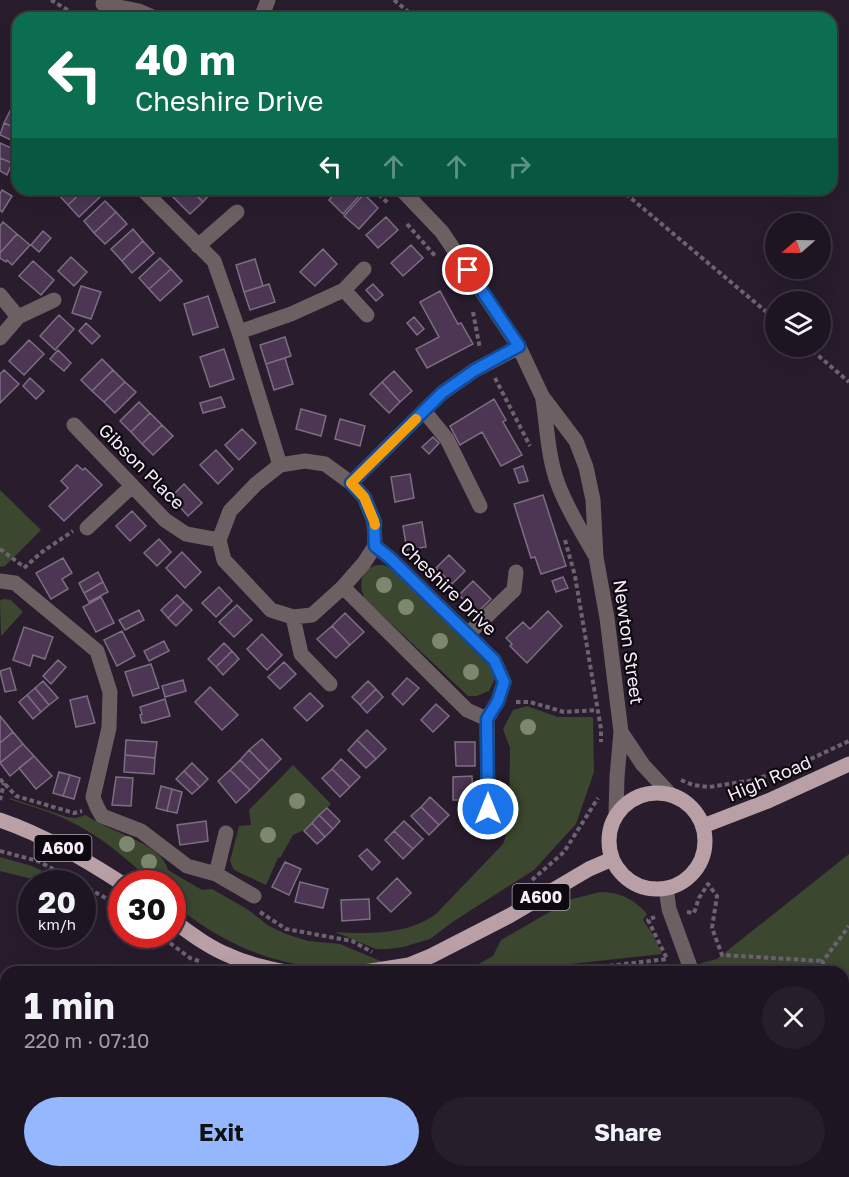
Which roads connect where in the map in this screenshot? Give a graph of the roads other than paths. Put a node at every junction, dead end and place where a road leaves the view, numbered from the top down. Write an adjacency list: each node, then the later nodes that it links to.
1 (99, 2): 2 (street); 3 (street)
2 (112, 12)
3 (143, 12)
4 (148, 195): 7 (street)
5 (407, 195): 16 (street, Newton Street)
6 (237, 212): 7 (street)
7 (198, 246): 14 (street)
8 (364, 269): 9 (street)
9 (344, 290): 12 (street); 14 (street)
10 (0, 295): 13 (street)
11 (54, 300): 13 (street)
12 (367, 315)
13 (18, 317): 15 (street)
14 (239, 332): 20 (street)
15 (0, 338)
16 (519, 346): 17 (street, Newton Street); 18 (street)
17 (542, 396): 27 (street, Newton Street); 27 (street, Newton Street)
18 (424, 411): 21 (street); 23 (street)
19 (74, 425): 22 (street, Gibson Place)
20 (280, 465): 21 (street, Cheshire Drive); 25 (street)
21 (351, 483): 26 (street, Cheshire Drive)
22 (132, 486): 24 (street); 25 (street, Gibson Place)
23 (480, 506)
24 (87, 528)
25 (219, 540): 31 (street)
26 (375, 546): 30 (street, Cheshire Drive); 32 (street, Cheshire Drive)
27 (596, 557): 35 (street, Newton Street)
28 (516, 572): 32 (street)
29 (7, 582): 44 (street)
30 (343, 587): 31 (street, Cheshire Drive); 34 (street)
31 (293, 617): 33 (street)
32 (468, 634): 34 (street, Cheshire Drive)
33 (330, 684)
34 (487, 719): 38 (street)
35 (621, 732): 37 (street); 39 (street)
36 (849, 764): 41 (main road, High Road)
37 (671, 795): 39 (main road); 41 (main road)
38 (488, 809)
39 (616, 815): 43 (main road)
40 (0, 820): 45 (main road, A600)
41 (703, 826): 46 (main road)
42 (226, 833): 44 (street)
43 (612, 859): 46 (main road); 50 (main road, A600)
44 (216, 874): 47 (street)
45 (108, 875)
46 (666, 888): 51 (street)
47 (254, 896)
48 (186, 931): 49 (main road)
49 (259, 966)
50 (403, 966)
51 (690, 966)

